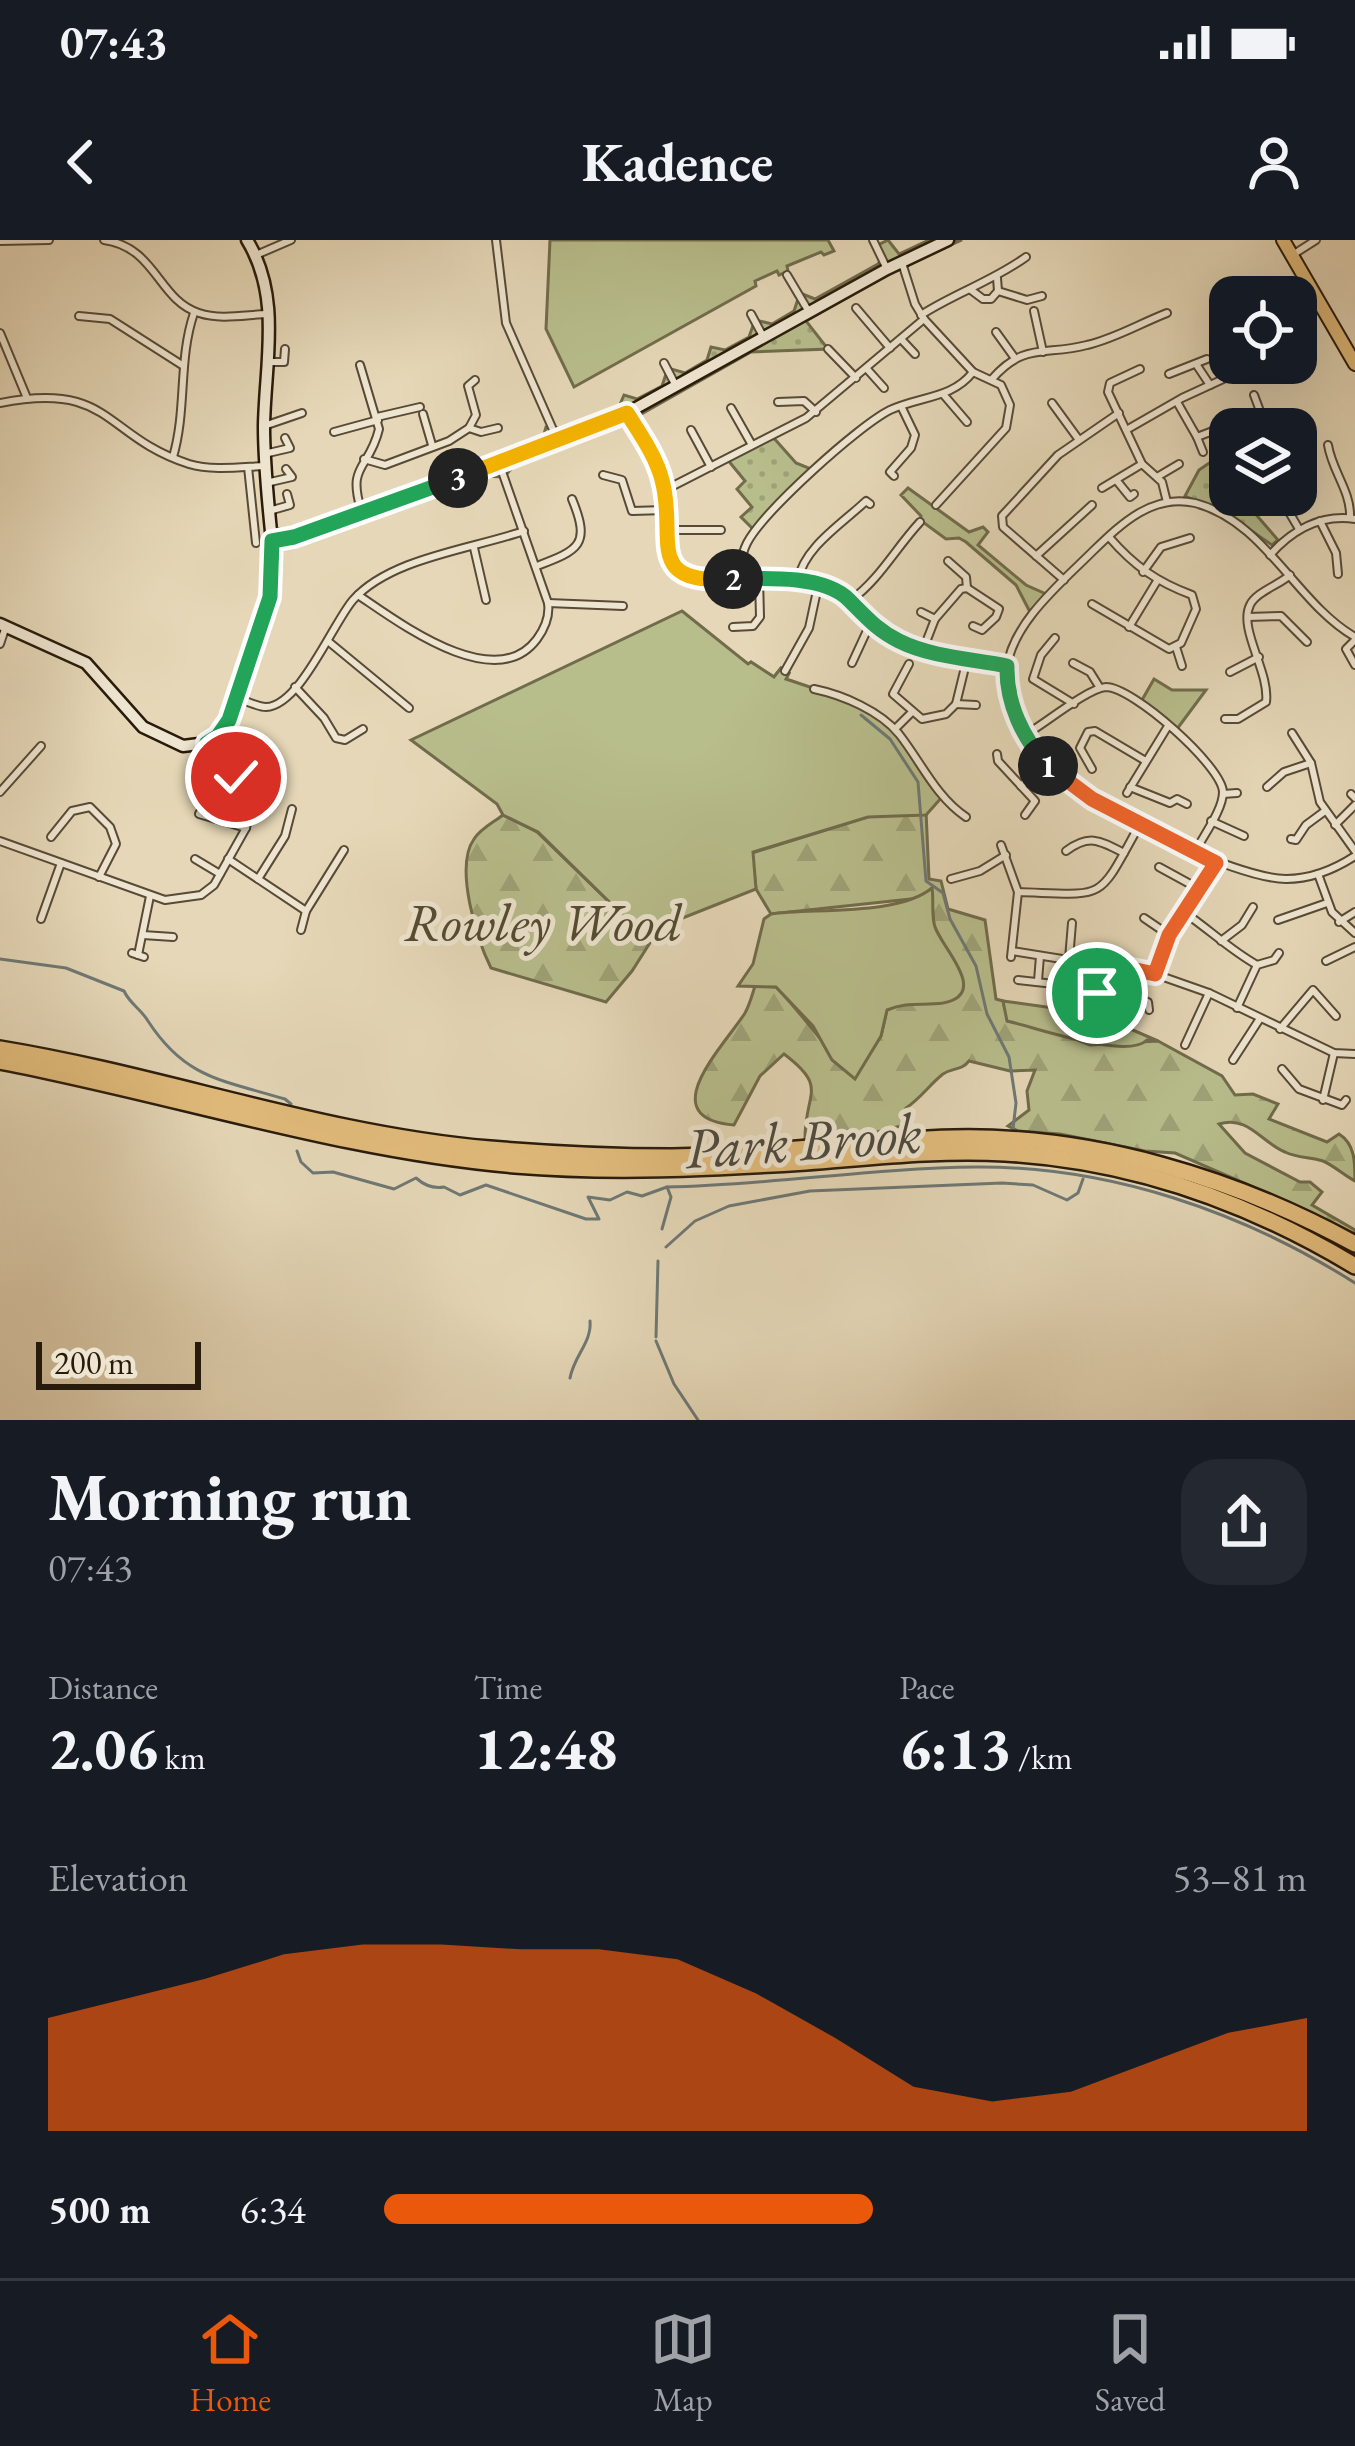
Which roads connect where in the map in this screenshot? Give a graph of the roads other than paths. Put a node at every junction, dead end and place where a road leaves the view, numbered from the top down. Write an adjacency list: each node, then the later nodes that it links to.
1 (49, 240): 10 (street)
2 (104, 240): 23 (street)
3 (247, 240): 11 (street)
4 (291, 240): 11 (street)
5 (496, 240): 83 (street)
6 (873, 240): 15 (street)
7 (948, 240): 14 (street)
8 (1283, 240): 12 (main road)
9 (1316, 240): 12 (street)
10 (0, 241)
11 (256, 255): 26 (street)
12 (1292, 255): 44 (main road)
13 (1026, 257): 17 (street)
14 (902, 261): 15 (street); 29 (street)
15 (887, 269): 24 (street)
16 (788, 275): 24 (street)
17 (997, 278): 18 (street); 19 (street)
18 (971, 290): 19 (street); 29 (street)
19 (998, 291): 20 (street)
20 (1042, 296)
21 (856, 308): 34 (street)
22 (1034, 311): 38 (street)
23 (194, 312): 26 (street); 45 (street)
24 (809, 312): 32 (street)
25 (1167, 313): 38 (street)
26 (269, 314): 41 (street)
27 (751, 314): 32 (street)
28 (80, 316): 45 (street)
29 (923, 317): 33 (street); 49 (street)
30 (996, 332): 39 (street)
31 (0, 333): 59 (street)
32 (764, 338): 55 (street)
33 (901, 339): 34 (street); 37 (street)
34 (890, 348): 47 (street)
35 (285, 349): 41 (street)
36 (828, 349): 51 (street)
37 (914, 350)
38 (1043, 352): 39 (street)
39 (1014, 357): 52 (street)
40 (1207, 358): 43 (street)
41 (267, 362): 73 (street)
42 (664, 363): 55 (street)
43 (1196, 364): 50 (street); 54 (street)
44 (1355, 364)
45 (182, 365): 88 (street)
46 (360, 365): 71 (street)
47 (867, 369): 51 (street); 56 (street)
48 (1140, 369): 70 (street)
49 (973, 372): 52 (street); 57 (street)
50 (1169, 374)
51 (856, 378): 67 (street)
52 (992, 379): 107 (street)
53 (475, 380): 74 (street)
54 (1210, 385): 61 (street)
55 (676, 386): 69 (street)
56 (884, 388)
57 (943, 394): 64 (street); 72 (street)
58 (1254, 394): 66 (street)
59 (27, 398): 62 (street); 88 (street)
60 (778, 402): 67 (street)
61 (1177, 402): 76 (street); 80 (street)
62 (0, 403)
63 (1052, 403): 82 (street)
64 (901, 406): 97 (street); 135 (street)
65 (731, 408): 85 (street)
66 (1259, 408)
67 (815, 412): 85 (street)
68 (302, 413): 73 (street)
69 (627, 413): 83 (street); 103 (street)
70 (1119, 413): 76 (street); 82 (street)
71 (377, 419): 78 (street); 84 (street); 89 (street)
72 (967, 422)
73 (264, 427): 90 (street)
74 (470, 428): 75 (street); 84 (street)
75 (498, 428)
76 (1128, 429): 92 (street)
77 (691, 430): 95 (street)
78 (334, 432)
79 (1209, 432): 80 (street)
80 (1197, 437): 87 (street)
81 (285, 438): 90 (street)
82 (1079, 440): 128 (street)
83 (558, 441): 91 (street)
84 (432, 445): 89 (street)
85 (752, 445): 95 (street)
86 (1328, 445): 115 (street)
87 (1203, 452)
88 (173, 457): 94 (street)
89 (364, 459): 113 (street)
90 (264, 460): 94 (street); 101 (street)
91 (499, 464): 113 (street); 121 (street)
92 (1142, 464): 99 (street); 100 (street)
93 (1179, 464): 99 (street)
94 (248, 466): 125 (street)
95 (711, 467): 103 (street)
96 (286, 469): 101 (street)
97 (891, 471)
98 (604, 475): 112 (street)
99 (1157, 477): 108 (street)
100 (1116, 480): 102 (street); 105 (street)
101 (266, 483): 111 (street)
102 (1102, 488)
103 (665, 490): 112 (street)
104 (287, 494): 111 (street)
105 (1132, 498)
106 (572, 499): 130 (street)
107 (938, 499)
108 (1167, 502): 122 (street); 127 (street)
109 (870, 504): 136 (street)
110 (1088, 506): 128 (street)
111 (269, 511): 124 (street)
112 (665, 511): 120 (street)
113 (362, 513): 124 (street)
114 (1292, 516): 119 (street)
115 (1353, 518): 116 (street)
116 (1321, 521): 119 (street); 132 (street)
117 (915, 523): 145 (street)
118 (715, 528): 120 (street)
119 (1299, 529): 127 (street)
120 (665, 530): 135 (street)
121 (524, 531): 126 (street); 130 (street)
122 (1109, 537): 131 (street); 137 (street)
123 (1190, 538): 131 (street)
124 (272, 541): 177 (street)
125 (256, 543)
126 (474, 548): 142 (street); 144 (street)
127 (1270, 555): 133 (street)
128 (1036, 556): 137 (street)
129 (948, 561): 141 (street)
130 (537, 566): 146 (street)
131 (1143, 572): 138 (street)
132 (1338, 574)
133 (1290, 575): 143 (street); 158 (street)
134 (759, 578): 135 (street); 136 (street); 155 (street)
135 (738, 579)
136 (798, 580): 140 (street)
137 (1064, 580): 169 (street)
138 (1157, 581): 156 (street); 162 (street)
139 (1248, 584): 143 (street)
140 (818, 586): 145 (street); 172 (street)
141 (968, 588): 151 (street); 154 (street)
142 (358, 595): 146 (street); 159 (street)
143 (1255, 598): 150 (street)
144 (485, 600)
145 (850, 601): 152 (street)
146 (548, 603): 148 (street)
147 (1096, 604): 156 (street)
148 (623, 606)
149 (921, 612): 151 (street)
150 (1247, 617): 160 (street); 164 (street)
151 (935, 620): 163 (street)
152 (870, 624): 163 (street); 166 (street)
153 (3, 625): 161 (street); 189 (street)
154 (974, 626)
155 (733, 627)
156 (1129, 627): 162 (street)
157 (1055, 638): 180 (street)
158 (1352, 641): 168 (street)
159 (328, 642): 174 (street); 181 (street)
160 (1307, 642)
161 (0, 644)
162 (1176, 647): 170 (street)
163 (923, 650): 165 (street)
164 (1259, 657): 173 (street); 183 (street)
165 (967, 658): 169 (street); 178 (street)
166 (852, 663)
167 (1073, 663): 176 (street)
168 (1355, 665)
169 (1007, 666): 188 (street)
170 (1182, 666)
171 (909, 669): 182 (street)
172 (785, 671)
173 (1230, 671)
174 (295, 687): 177 (street); 185 (street)
175 (814, 688): 186 (street)
176 (1100, 688): 180 (street); 184 (street)
177 (237, 698): 189 (street)
178 (956, 704): 179 (street); 182 (street)
179 (976, 704)
180 (1074, 704): 188 (street)
181 (409, 708)
182 (911, 713): 186 (street)
183 (1225, 719)
184 (1168, 726): 192 (street); 201 (street)
185 (363, 729)
186 (895, 729): 207 (street)
187 (1292, 733): 193 (street)
188 (1025, 735): 194 (street)
189 (207, 743): 211 (street)
190 (41, 746): 199 (street)
191 (997, 754): 197 (street)
192 (1144, 760): 195 (street); 203 (street)
193 (1311, 763): 198 (street); 205 (street)
194 (1045, 764): 197 (street); 209 (street)
195 (1092, 769)
196 (202, 787): 211 (street)
197 (1020, 787): 206 (street)
198 (1267, 787)
199 (0, 792)
200 (1237, 793): 201 (street)
201 (1223, 794): 208 (street)
202 (1354, 799): 210 (street)
203 (1187, 805)
204 (292, 809): 231 (street)
205 (1324, 811): 210 (street); 215 (street)
206 (1025, 815)
207 (966, 818)
208 (1211, 821): 212 (street); 219 (street)
209 (1140, 824): 219 (street); 220 (street)
210 (1335, 825): 221 (street)
211 (246, 828): 224 (street)
212 (1244, 836)
213 (51, 837): 230 (street)
214 (0, 841): 225 (street)
215 (1296, 841)
216 (1001, 845): 222 (street)
217 (344, 850): 238 (street)
218 (1066, 851): 220 (street)
219 (1195, 852): 226 (street)
220 (1124, 853): 234 (street)
221 (1355, 854): 229 (street)
222 (1006, 855): 232 (street); 234 (street)
223 (195, 859): 228 (street)
224 (228, 859): 228 (street); 231 (street)
225 (61, 863): 230 (street); 241 (street)
226 (1216, 863): 229 (street); 233 (street)
227 (1164, 868): 233 (street)
228 (220, 874): 235 (street)
229 (1318, 874): 236 (street)
230 (99, 877): 235 (street)
231 (258, 879): 238 (street)
232 (951, 879)
233 (1201, 890): 240 (street)
234 (1018, 892): 255 (street)
235 (150, 896): 248 (street)
236 (1327, 903): 242 (street); 243 (street)
237 (1253, 908): 251 (street)
238 (306, 911): 246 (street)
239 (1355, 912): 243 (street)
240 (1185, 913): 249 (street); 251 (street)
241 (41, 920)
242 (1285, 920)
243 (1340, 922): 247 (street)
244 (1072, 923): 256 (street)
245 (1146, 924): 249 (street)
246 (301, 930)
247 (1355, 933)
248 (143, 935): 250 (street); 254 (street)
249 (1169, 935): 260 (street)
250 (173, 937)
251 (1221, 941): 259 (street)
252 (1355, 947): 257 (street)
253 (1279, 953): 259 (street)
254 (138, 955)
255 (1040, 956): 256 (street); 262 (street)
256 (1069, 958): 258 (street)
257 (1326, 961)
258 (1099, 962): 260 (street); 264 (street)
259 (1257, 965): 266 (street)
260 (1155, 974): 265 (street)
261 (1018, 980): 262 (street)
262 (1038, 981): 263 (street)
263 (1054, 984)
264 (1097, 993): 267 (street); 268 (street)
265 (1209, 993): 266 (street); 272 (street)
266 (1237, 1008): 270 (street)
267 (1149, 1010)
268 (1096, 1014)
269 (1336, 1016): 271 (street)
270 (1259, 1020): 271 (street); 276 (street)
271 (1280, 1029): 274 (street)
272 (1185, 1045)
273 (0, 1049): 281 (highway)
274 (1334, 1053): 275 (street); 279 (street)
275 (1355, 1054)
276 (1233, 1055)
277 (0, 1061): 282 (highway)
278 (1279, 1083): 279 (street)
279 (1323, 1100): 280 (street)
280 (1344, 1106)
281 (1355, 1248)
282 (1355, 1269)

